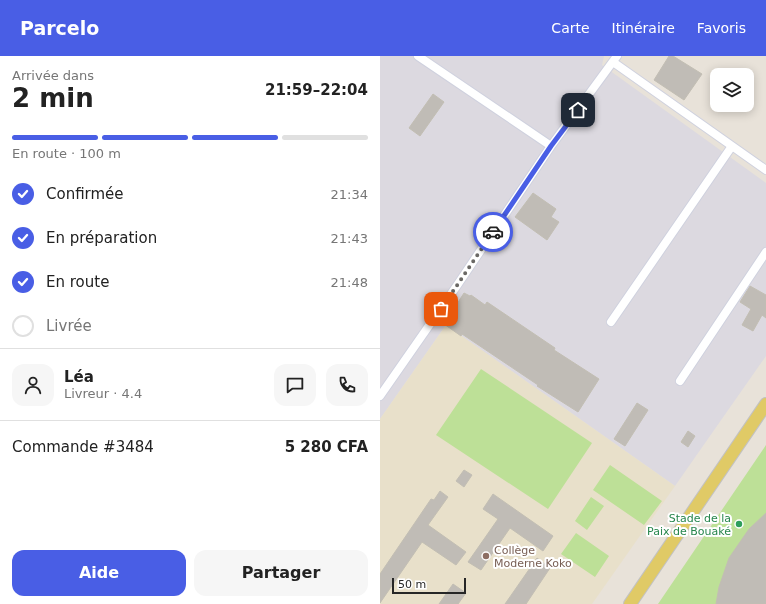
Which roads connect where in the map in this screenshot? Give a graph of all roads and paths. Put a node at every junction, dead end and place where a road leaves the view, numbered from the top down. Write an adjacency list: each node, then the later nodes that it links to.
1 (418, 56): 3 (street)
2 (615, 59): 3 (street); 4 (street)
3 (551, 146): 9 (street)
4 (732, 146): 5 (street); 7 (street)
5 (766, 170)
6 (766, 252): 8 (street)
7 (611, 322)
8 (680, 381)
9 (380, 396)
10 (766, 404): 11 (main road)
11 (630, 604)

